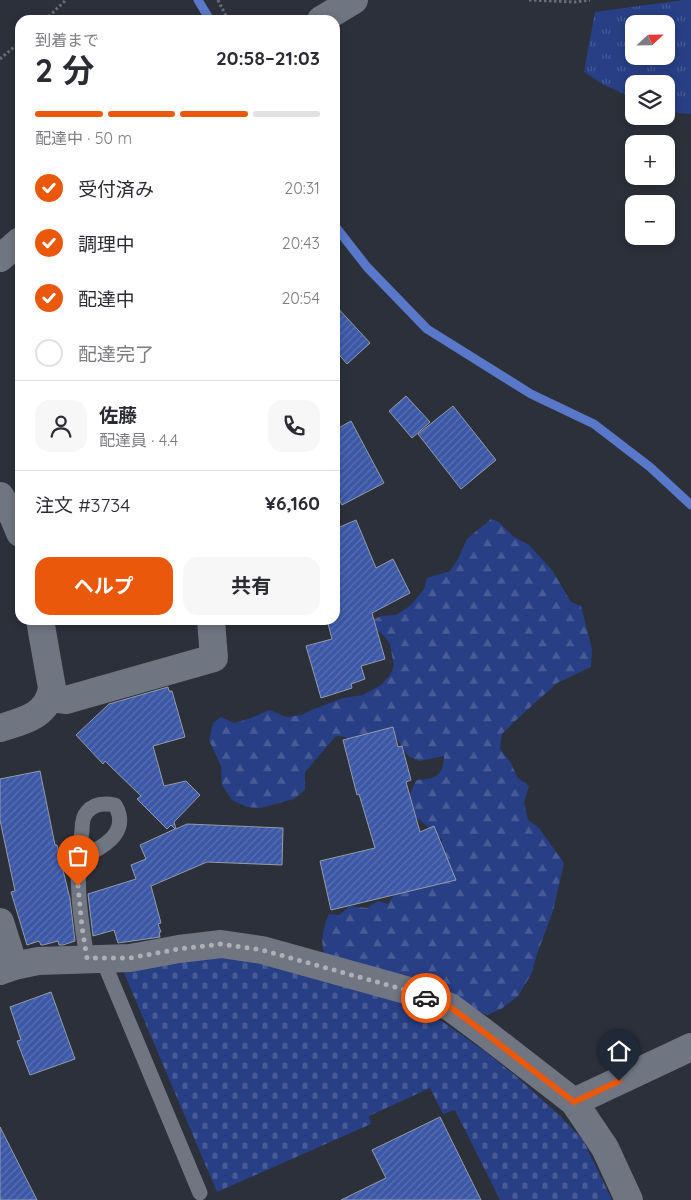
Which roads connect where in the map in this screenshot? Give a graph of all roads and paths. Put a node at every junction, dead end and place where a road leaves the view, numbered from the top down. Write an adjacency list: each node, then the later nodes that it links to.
1 (66, 0): 6 (path)
2 (218, 0): 7 (path)
3 (354, 0): 8 (street)
4 (529, 0): 5 (path)
5 (590, 0)
6 (50, 15)
7 (226, 15)
8 (328, 15)
9 (15, 46): 10 (path)
10 (0, 59)
11 (15, 245): 12 (street)
12 (0, 258)
13 (0, 496): 14 (street)
14 (15, 521)
15 (41, 625): 17 (street)
16 (211, 625): 17 (street)
17 (50, 698): 18 (street)
18 (0, 728)
19 (78, 858): 21 (lane)
20 (0, 922): 22 (street)
21 (94, 958): 22 (street); 24 (street); 25 (lane)
22 (7, 968)
23 (691, 1047): 24 (street)
24 (574, 1102): 26 (street)
25 (200, 1193)
26 (629, 1200)

